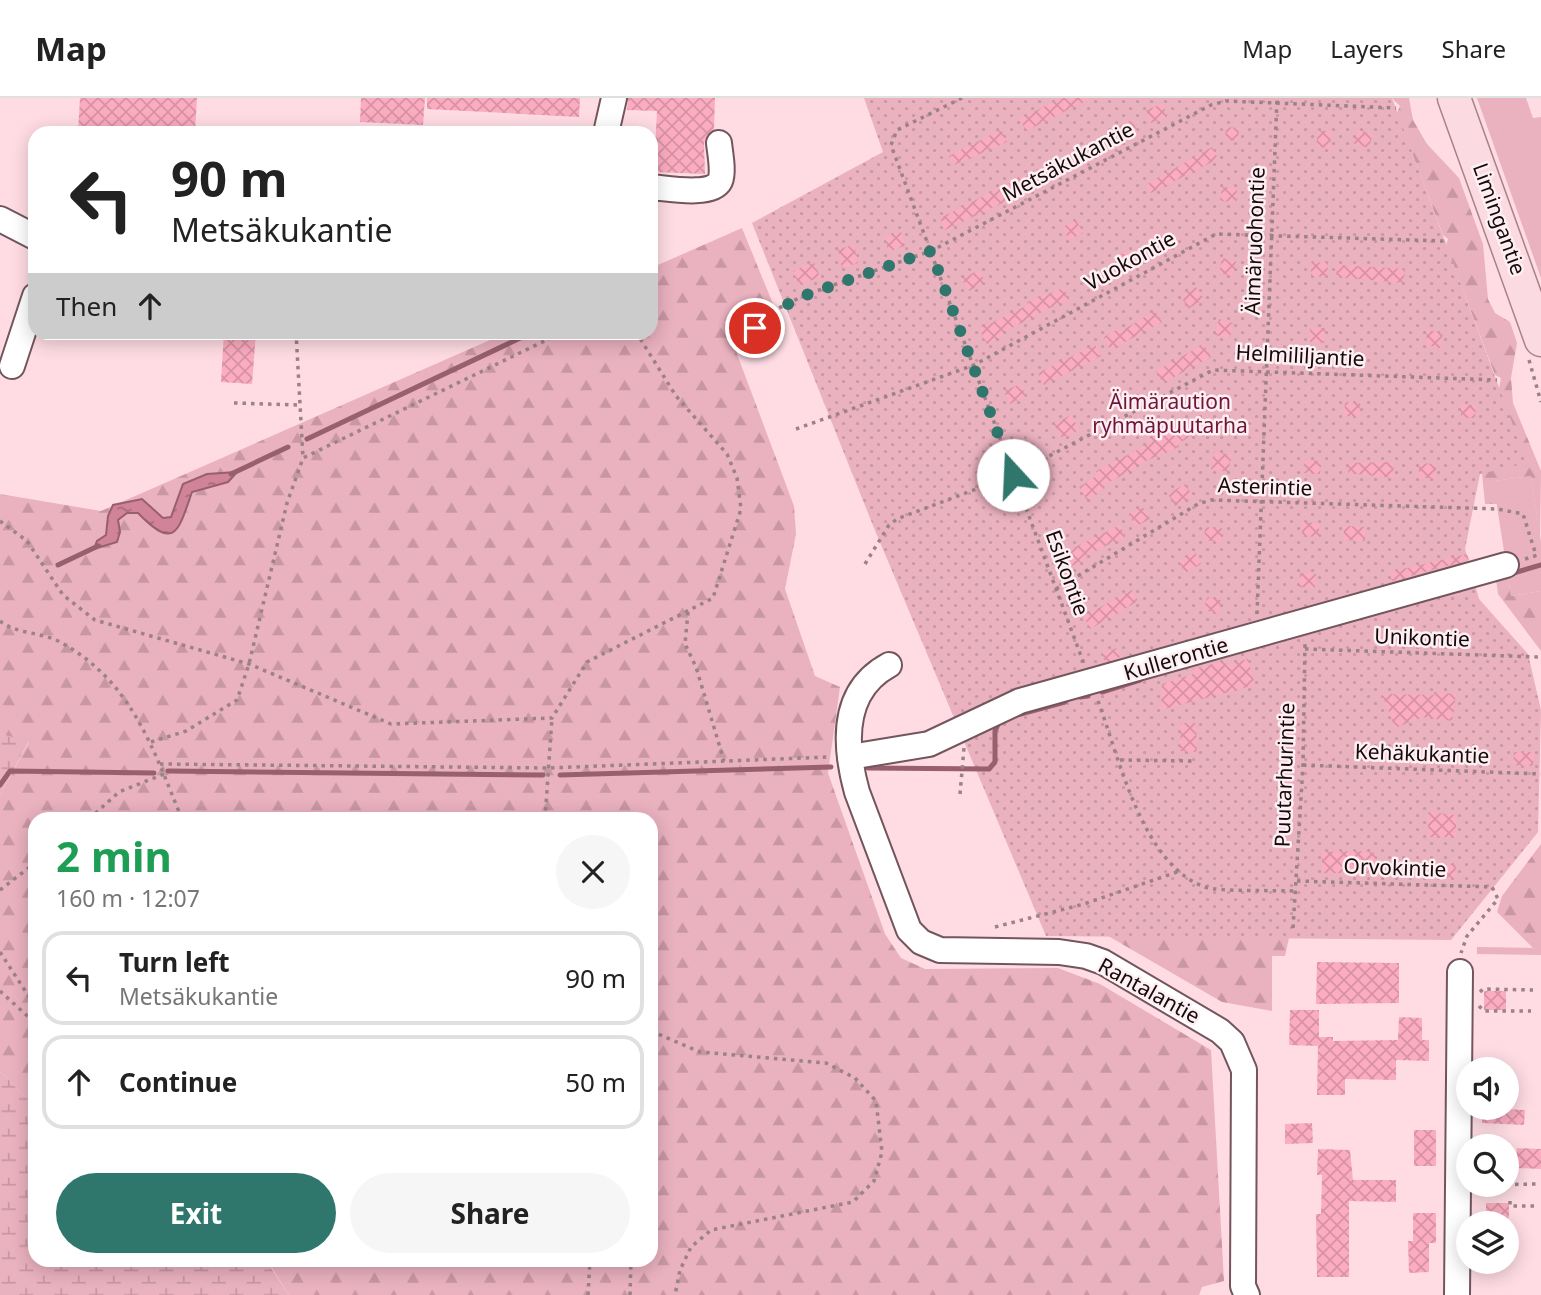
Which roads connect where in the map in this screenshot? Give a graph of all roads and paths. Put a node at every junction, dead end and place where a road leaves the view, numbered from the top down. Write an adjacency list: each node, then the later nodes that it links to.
1 (614, 98): 6 (street)
2 (962, 98): 13 (path, Esikontie)
3 (1454, 98): 19 (main road, Limingantie)
4 (1277, 100): 5 (path, Metsäkukantie); 11 (path, Äimäruohontie); 13 (path, Metsäkukantie)
5 (1396, 108)
6 (608, 126)
7 (719, 143): 8 (street)
8 (658, 188)
9 (0, 219): 10 (street)
10 (28, 233)
11 (1271, 234): 12 (path, Vuokontie); 20 (path, Vuokontie); 22 (path, Äimäruohontie)
12 (1444, 241)
13 (931, 251): 15 (path, Metsäkukantie); 20 (path, Esikontie)
14 (28, 317): 21 (street)
15 (755, 328)
16 (296, 340): 25 (path)
17 (546, 340): 27 (path)
18 (641, 340): 35 (path)
19 (1541, 340)
20 (974, 365): 26 (path, Vuokontie); 28 (path, Esikontie)
21 (12, 366)
22 (1267, 371): 23 (path, Helmililjantie); 28 (path, Helmililjantie); 29 (path, Äimäruohontie)
23 (1497, 380)
24 (234, 402): 25 (path)
25 (299, 405): 27 (path)
26 (796, 429)
27 (303, 458): 41 (path)
28 (1013, 475): 32 (path, Helmililjantie); 34 (path, Esikontie)
29 (1262, 503): 31 (path, Asterintie); 34 (path, Asterintie); 38 (path, Äimäruohontie)
30 (0, 521): 41 (path)
31 (1536, 555)
32 (865, 564)
33 (1506, 565): 37 (street, Kullerontie)
34 (1056, 589): 43 (path, Esikontie)
35 (688, 611): 44 (path); 49 (path)
36 (0, 621): 45 (path)
37 (1305, 623): 38 (street, Kullerontie); 39 (path, Puutarhurintie)
38 (1256, 636): 43 (street, Kullerontie)
39 (1305, 649): 40 (path, Unikontie); 52 (path, Puutarhurintie)
40 (1538, 657)
41 (249, 664): 44 (path); 45 (path)
42 (889, 664): 46 (street, Rantalantie)
43 (1091, 682): 46 (street, Kullerontie); 48 (path, Esikontie)
44 (552, 718): 53 (path)
45 (151, 742): 51 (path)
46 (850, 757): 49 (path); 87 (street, Rantalantie)
47 (964, 760): 56 (path)
48 (1120, 760): 50 (path); 61 (path, Esikontie)
49 (724, 761): 53 (path)
50 (1196, 761)
51 (160, 764): 53 (path); 54 (path)
52 (1303, 765): 55 (path, Kehäkukantie); 62 (path, Puutarhurintie)
53 (549, 768): 59 (path)
54 (164, 774): 57 (path); 58 (path)
55 (1541, 774)
56 (960, 794)
57 (97, 812)
58 (179, 812)
59 (546, 812)
60 (28, 868): 63 (path)
61 (1180, 871): 64 (path, Esikontie); 65 (path)
62 (1297, 881): 64 (path, Puutarhurintie); 67 (path, Orvokintie)
63 (0, 890)
64 (1297, 891): 66 (path, Puutarhurintie)
65 (995, 927)
66 (1293, 928)
67 (1465, 942)
68 (0, 952): 73 (path)
69 (1460, 972): 88 (street)
70 (1533, 990): 72 (path)
71 (0, 991): 76 (path)
72 (1478, 993)
73 (28, 995)
74 (1477, 1005): 75 (path)
75 (1531, 1011)
76 (28, 1017)
77 (658, 1034): 86 (path)
78 (1519, 1184): 79 (path)
79 (1536, 1184)
80 (1510, 1201): 81 (path)
81 (1536, 1206)
82 (590, 1267): 84 (path)
83 (631, 1267): 85 (path)
84 (588, 1295)
85 (631, 1295)
86 (675, 1295)
87 (1247, 1295)
88 (1457, 1295)

